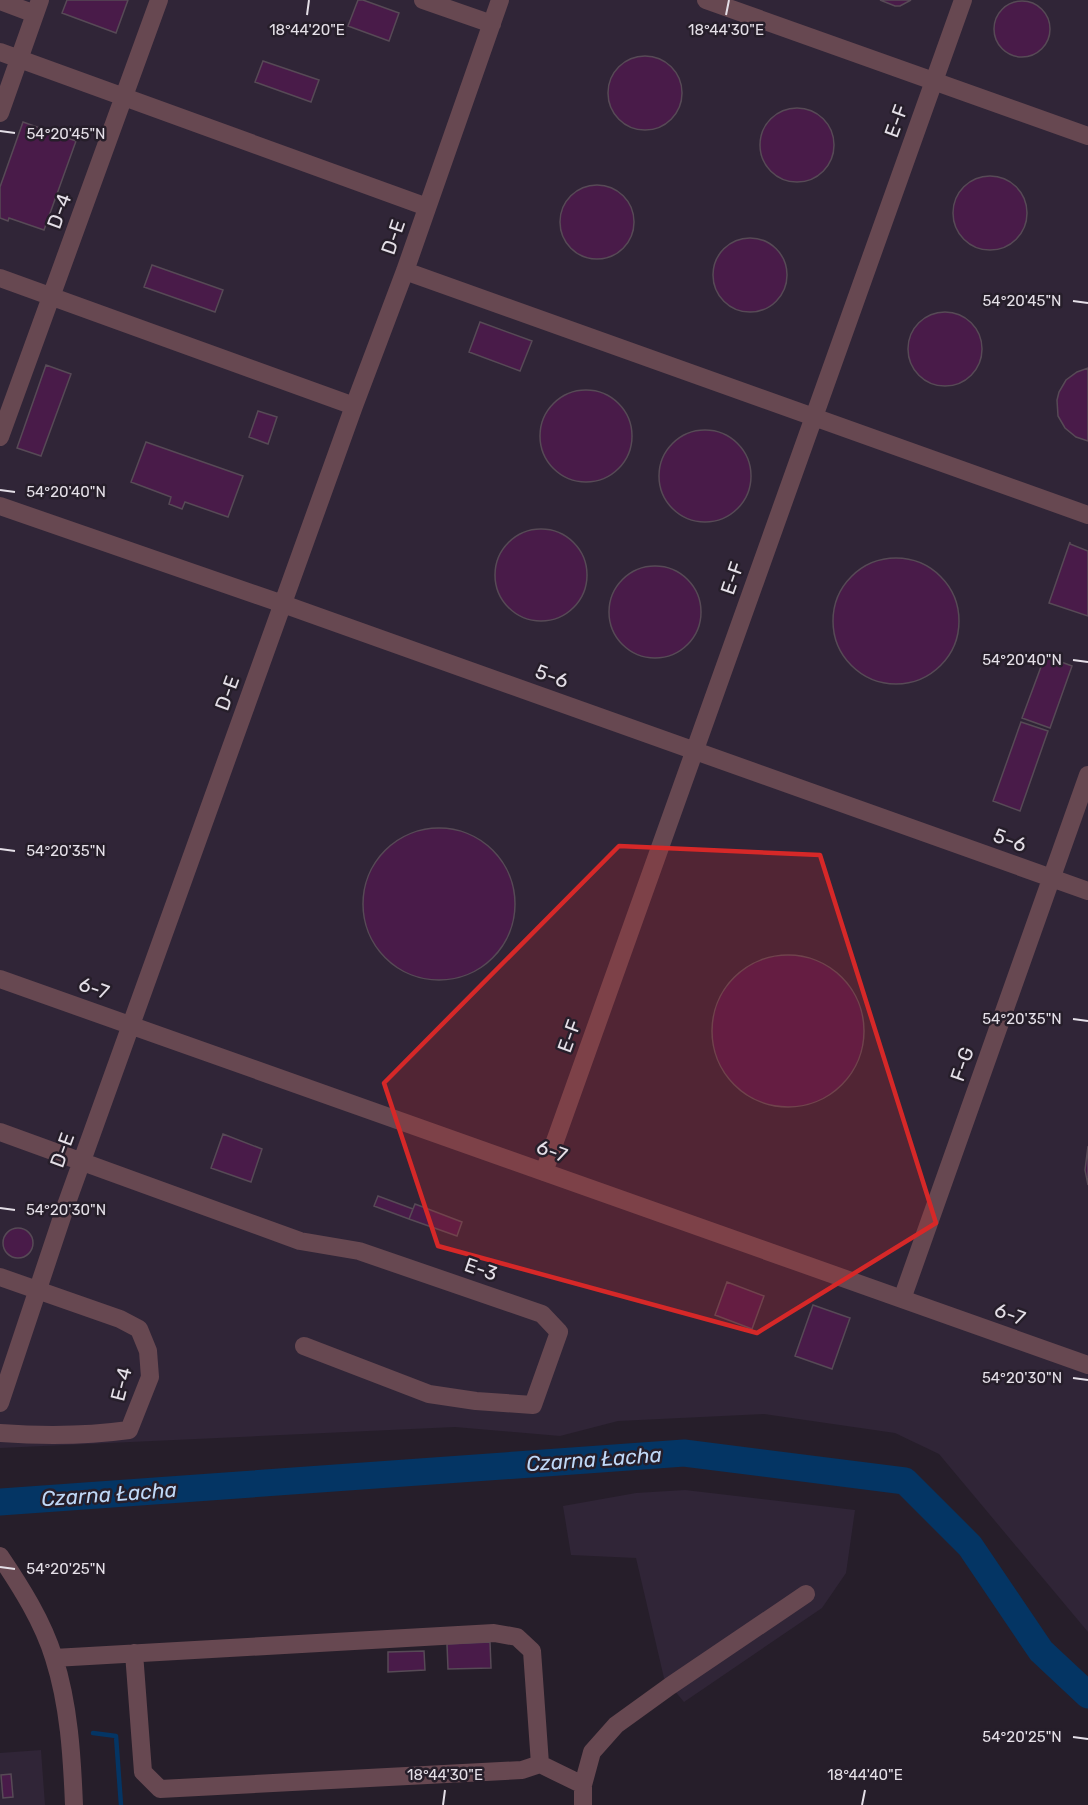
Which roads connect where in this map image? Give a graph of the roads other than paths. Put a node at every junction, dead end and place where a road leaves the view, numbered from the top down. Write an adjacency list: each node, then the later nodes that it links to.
1 (159, 0): 12 (street, D-4)
2 (423, 0): 8 (street)
3 (500, 0): 8 (street, D-E)
4 (706, 0): 11 (street)
5 (963, 0): 11 (street, E-F)
6 (0, 1): 7 (street)
7 (38, 7): 10 (street)
8 (492, 24): 15 (street, D-E)
9 (0, 52): 10 (street)
10 (19, 59): 12 (street); 13 (street)
11 (934, 81): 14 (street); 20 (street, E-F)
12 (124, 97): 15 (street); 18 (street, D-4)
13 (0, 113)
14 (1088, 136)
15 (427, 207): 16 (street, D-E)
16 (405, 271): 19 (street, D-E); 20 (street)
17 (0, 278): 18 (street)
18 (52, 297): 19 (street); 21 (street, D-4)
19 (354, 406): 24 (street, D-E)
20 (813, 417): 23 (street); 25 (street, E-F)
21 (0, 437)
22 (0, 506): 24 (street, 5-6)
23 (1088, 515)
24 (283, 604): 25 (street, 5-6); 30 (street, D-E)
25 (695, 751): 27 (street, 5-6); 33 (street, E-F)
26 (1088, 775): 27 (street, F-G)
27 (1051, 878): 28 (street, 5-6); 36 (street, F-G)
28 (1088, 891)
29 (0, 979): 30 (street, 6-7)
30 (131, 1025): 32 (street, D-E); 33 (street, 6-7)
31 (0, 1132): 32 (street)
32 (81, 1162): 35 (street, D-E); 37 (street, E-3)
33 (544, 1172): 36 (street, 6-7)
34 (0, 1277): 35 (street)
35 (37, 1290): 39 (street, D-E); 40 (street, E-4)
36 (902, 1299): 38 (street, 6-7)
37 (304, 1346)
38 (1088, 1365)
39 (0, 1403)
40 (0, 1433)
41 (0, 1556): 44 (street)
42 (806, 1594): 46 (street)
43 (134, 1653): 44 (street); 45 (street); 45 (street)
44 (54, 1658): 47 (street)
45 (540, 1764): 46 (street)
46 (583, 1785): 48 (street)
47 (74, 1805)
48 (583, 1805)

